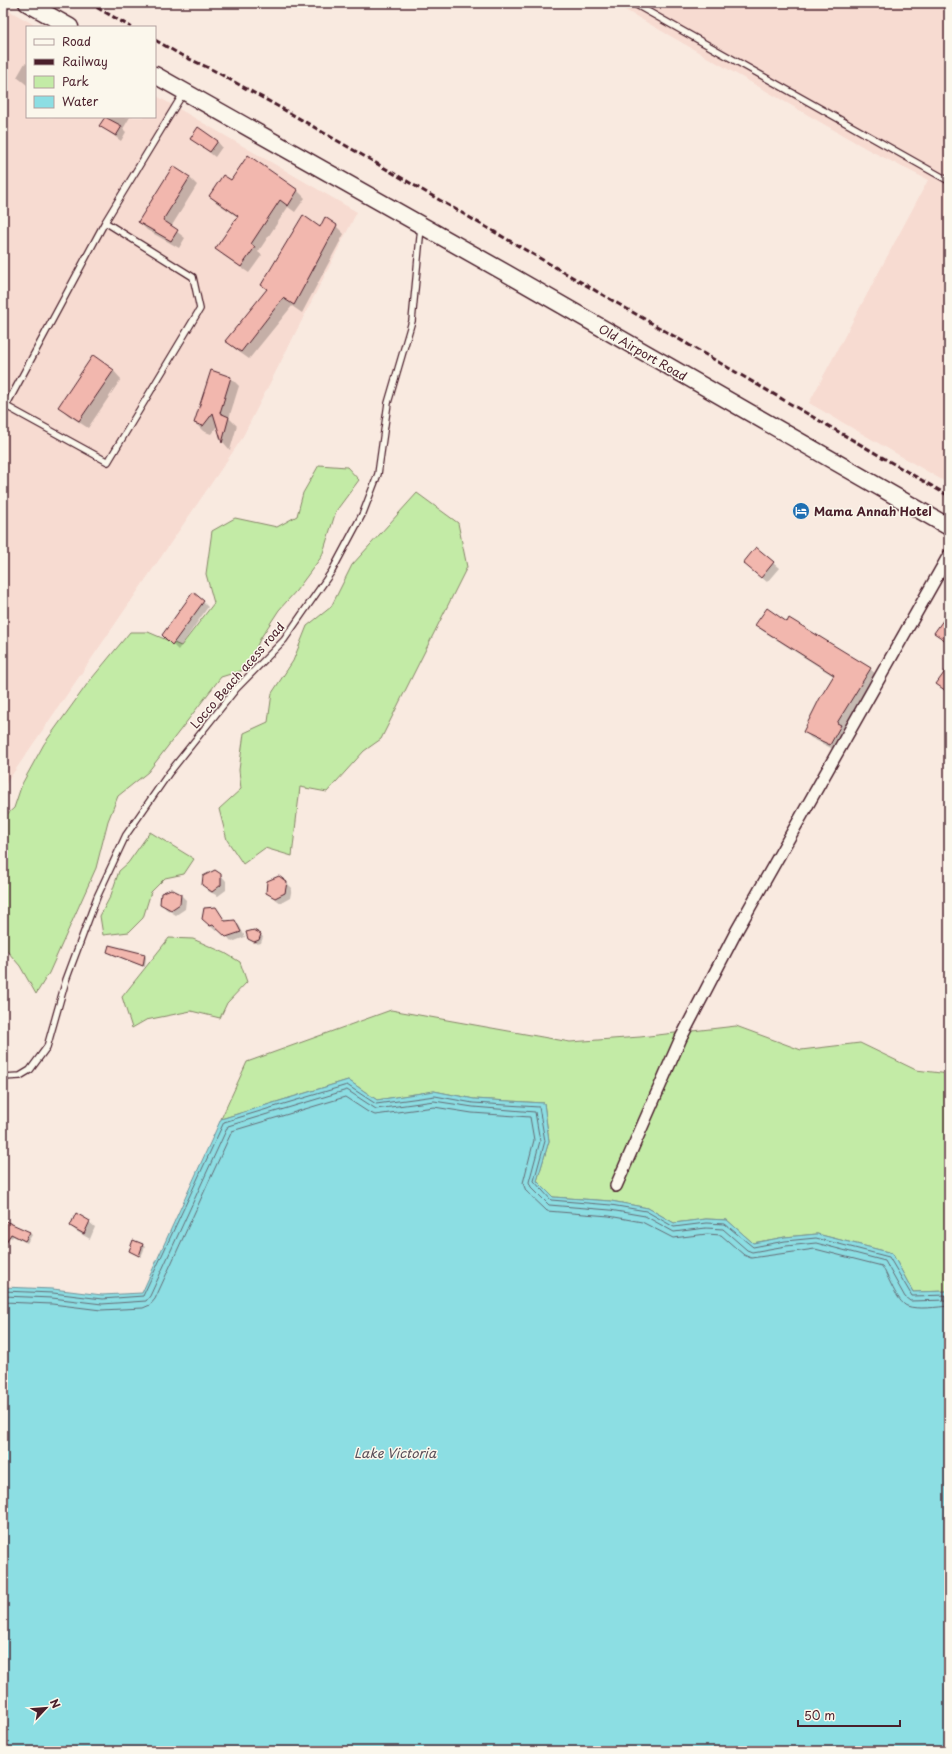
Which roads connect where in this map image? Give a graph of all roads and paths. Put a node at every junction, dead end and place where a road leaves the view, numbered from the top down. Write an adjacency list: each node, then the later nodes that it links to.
1 (27, 3): 3 (main road)
2 (633, 3): 6 (lane)
3 (68, 26)
4 (156, 76): 5 (main road, Old Airport Road)
5 (185, 92): 7 (lane); 8 (main road, Old Airport Road)
6 (949, 181)
7 (105, 222): 7 (lane)
8 (421, 226): 9 (main road, Old Airport Road); 11 (lane, Locco Beach acess road)
9 (949, 527)
10 (949, 555): 12 (street)
11 (3, 1077)
12 (616, 1186)

